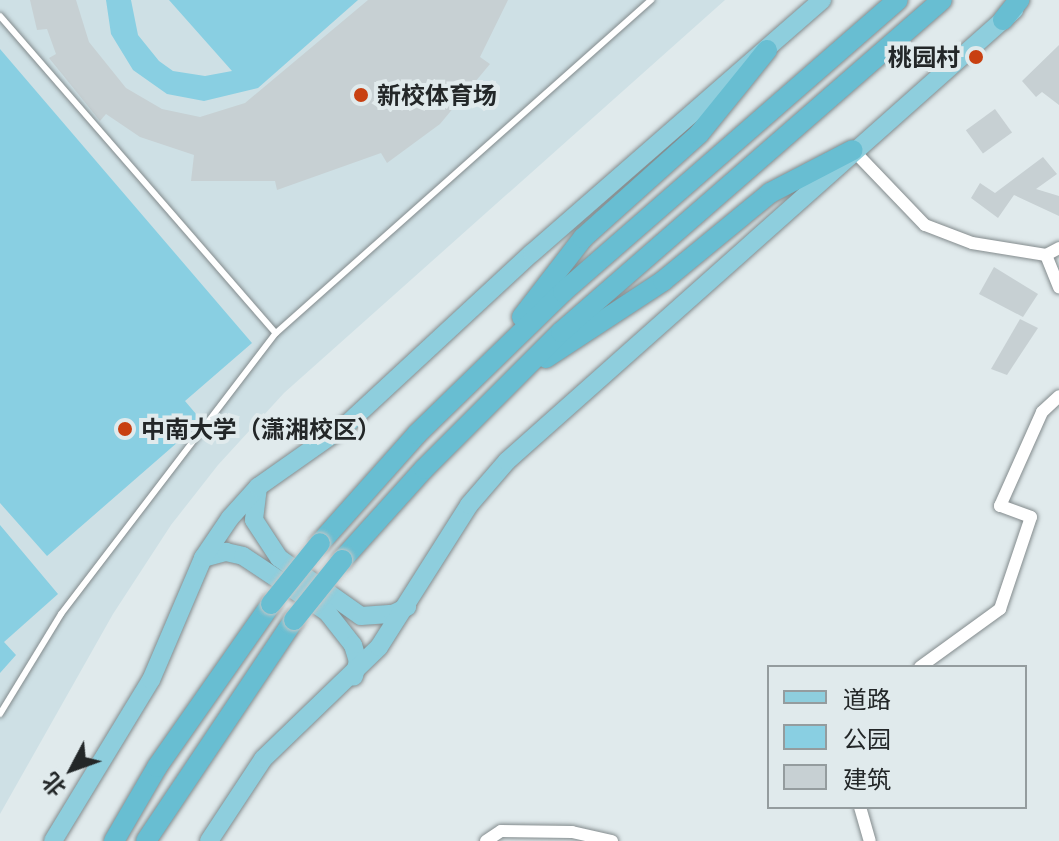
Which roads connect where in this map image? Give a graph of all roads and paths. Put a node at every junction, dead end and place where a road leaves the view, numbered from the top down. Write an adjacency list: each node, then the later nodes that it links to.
1 (651, 0): 14 (lane)
2 (898, 0): 15 (highway)
3 (942, 0): 16 (highway)
4 (1019, 0): 8 (highway)
5 (1025, 0): 8 (main road)
6 (815, 5): 9 (main road)
7 (0, 16): 14 (lane)
8 (1003, 20): 10 (main road)
9 (767, 50): 15 (highway); 18 (main road)
10 (853, 150): 12 (street); 16 (highway); 20 (main road)
11 (1059, 248): 12 (street)
12 (1046, 255): 13 (street)
13 (1059, 287)
14 (276, 333): 23 (lane)
15 (485, 365): 26 (highway, bridge)
16 (506, 384): 27 (highway, bridge)
17 (1059, 396): 21 (street)
18 (258, 487): 19 (main road); 20 (main road)
19 (203, 558): 22 (main road); 25 (main road)
20 (407, 607): 22 (main road)
21 (923, 665)
22 (354, 676): 28 (main road)
23 (0, 714)
24 (861, 809): 31 (street)
25 (53, 841)
26 (114, 841)
27 (146, 841)
28 (209, 841)
29 (486, 841): 30 (street)
30 (612, 841)
31 (870, 841)

